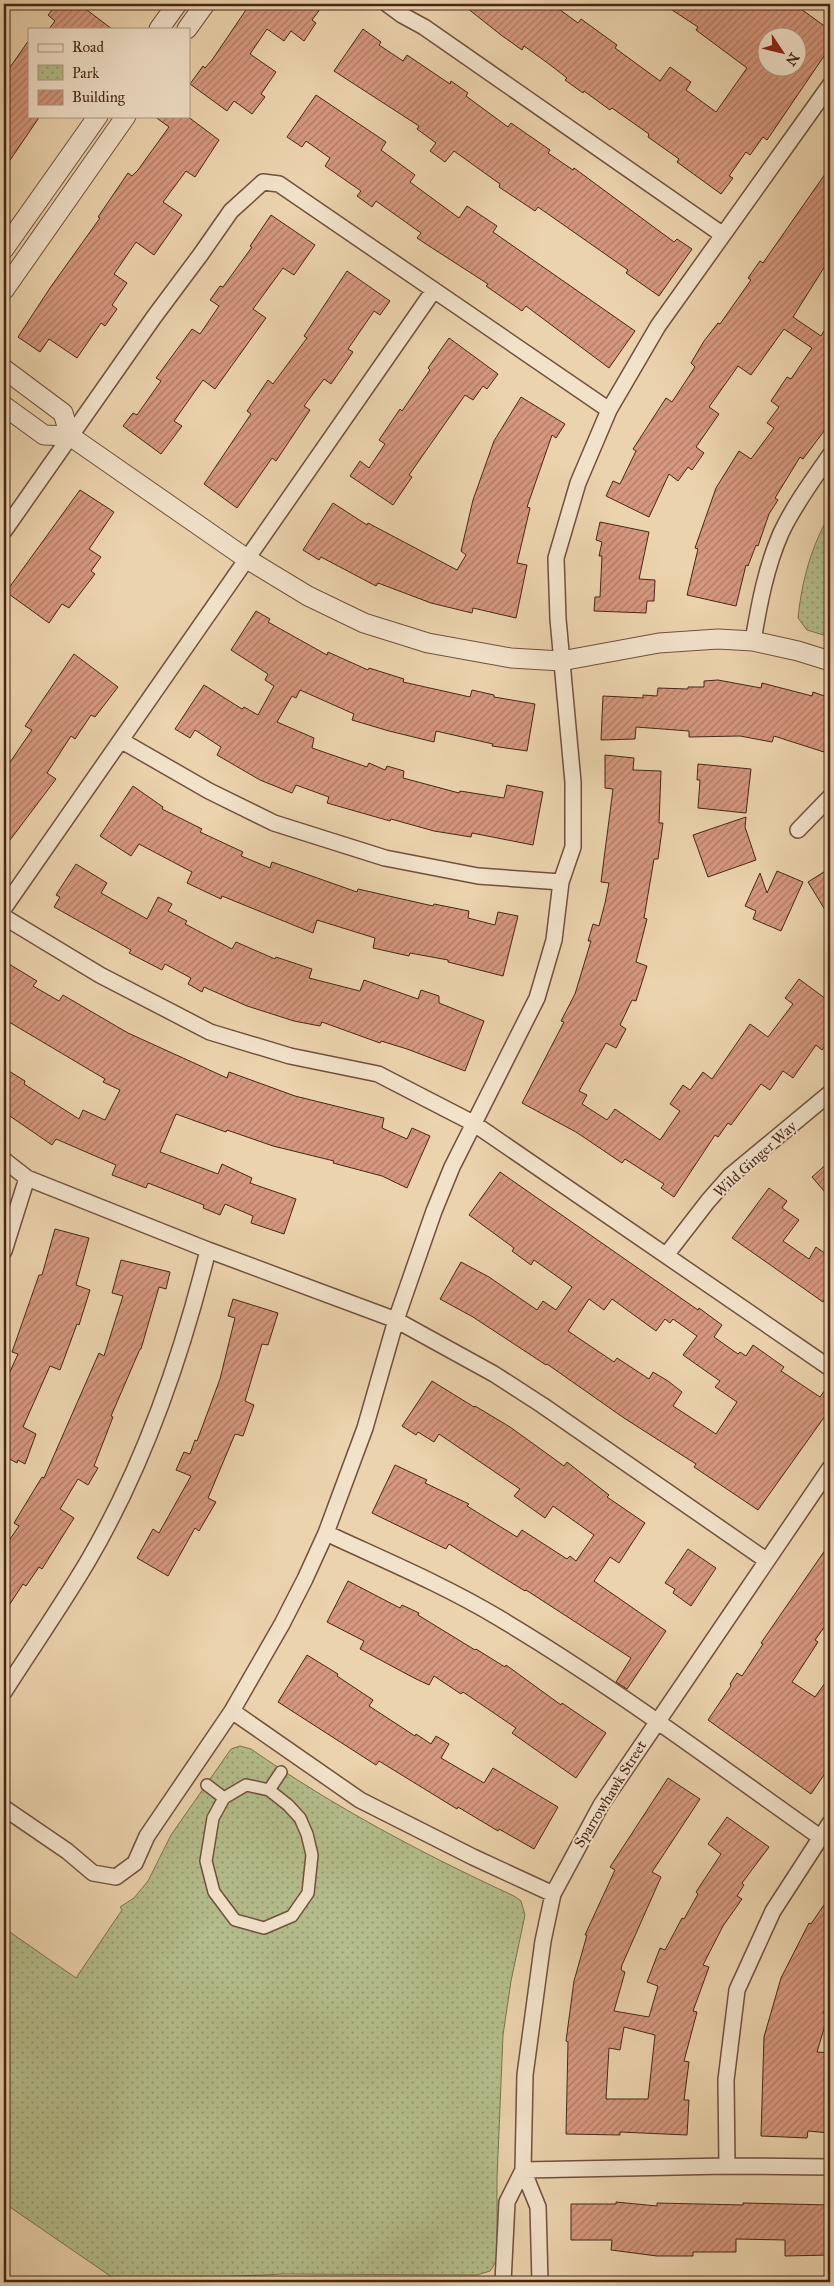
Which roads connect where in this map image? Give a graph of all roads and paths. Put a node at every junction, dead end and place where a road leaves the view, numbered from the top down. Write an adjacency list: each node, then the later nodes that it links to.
1 (177, 4): 4 (street)
2 (205, 4): 5 (street)
3 (387, 4): 9 (street)
4 (160, 28)
5 (188, 28)
6 (830, 85): 9 (street)
7 (97, 118): 10 (street)
8 (125, 118): 11 (street)
9 (723, 235): 15 (street)
10 (4, 249)
11 (4, 290)
12 (434, 290): 15 (street); 16 (street); 19 (street)
13 (4, 369): 16 (street)
14 (4, 406): 16 (street)
15 (609, 410): 21 (street)
16 (70, 436): 18 (street); 19 (street)
17 (830, 455): 20 (street)
18 (4, 531)
19 (247, 559): 21 (street); 23 (street)
20 (753, 641): 21 (street); 22 (street)
21 (561, 661): 26 (street)
22 (830, 661)
23 (122, 741): 26 (street); 27 (street)
24 (830, 797): 25 (street)
25 (798, 830)
26 (561, 882): 30 (street)
27 (4, 908)
28 (4, 917): 30 (street)
29 (830, 1093): 35 (street, Wild Ginger Way)
30 (473, 1123): 35 (street); 36 (street)
31 (4, 1160): 32 (street)
32 (28, 1178): 33 (street); 34 (street)
33 (208, 1250): 36 (street); 41 (street)
34 (4, 1251)
35 (667, 1254): 37 (street)
36 (396, 1320): 39 (street); 40 (street)
37 (830, 1368)
38 (830, 1468): 40 (street, Sparrowhawk Street)
39 (326, 1533): 42 (street); 43 (street)
40 (766, 1560): 43 (street, Sparrowhawk Street)
41 (4, 1692)
42 (232, 1711): 48 (street); 51 (street)
43 (656, 1722): 50 (street); 51 (street, Sparrowhawk Street)
44 (281, 1772): 46 (street)
45 (207, 1784): 47 (street)
46 (269, 1790): 47 (street); 47 (street)
47 (224, 1798)
48 (4, 1808)
49 (830, 1823): 50 (street)
50 (820, 1837): 52 (street)
51 (553, 1894): 54 (street, Sparrowhawk Street)
52 (727, 2166): 53 (street); 54 (street)
53 (830, 2167)
54 (523, 2170): 55 (street); 56 (street)
55 (503, 2282)
56 (540, 2282)

